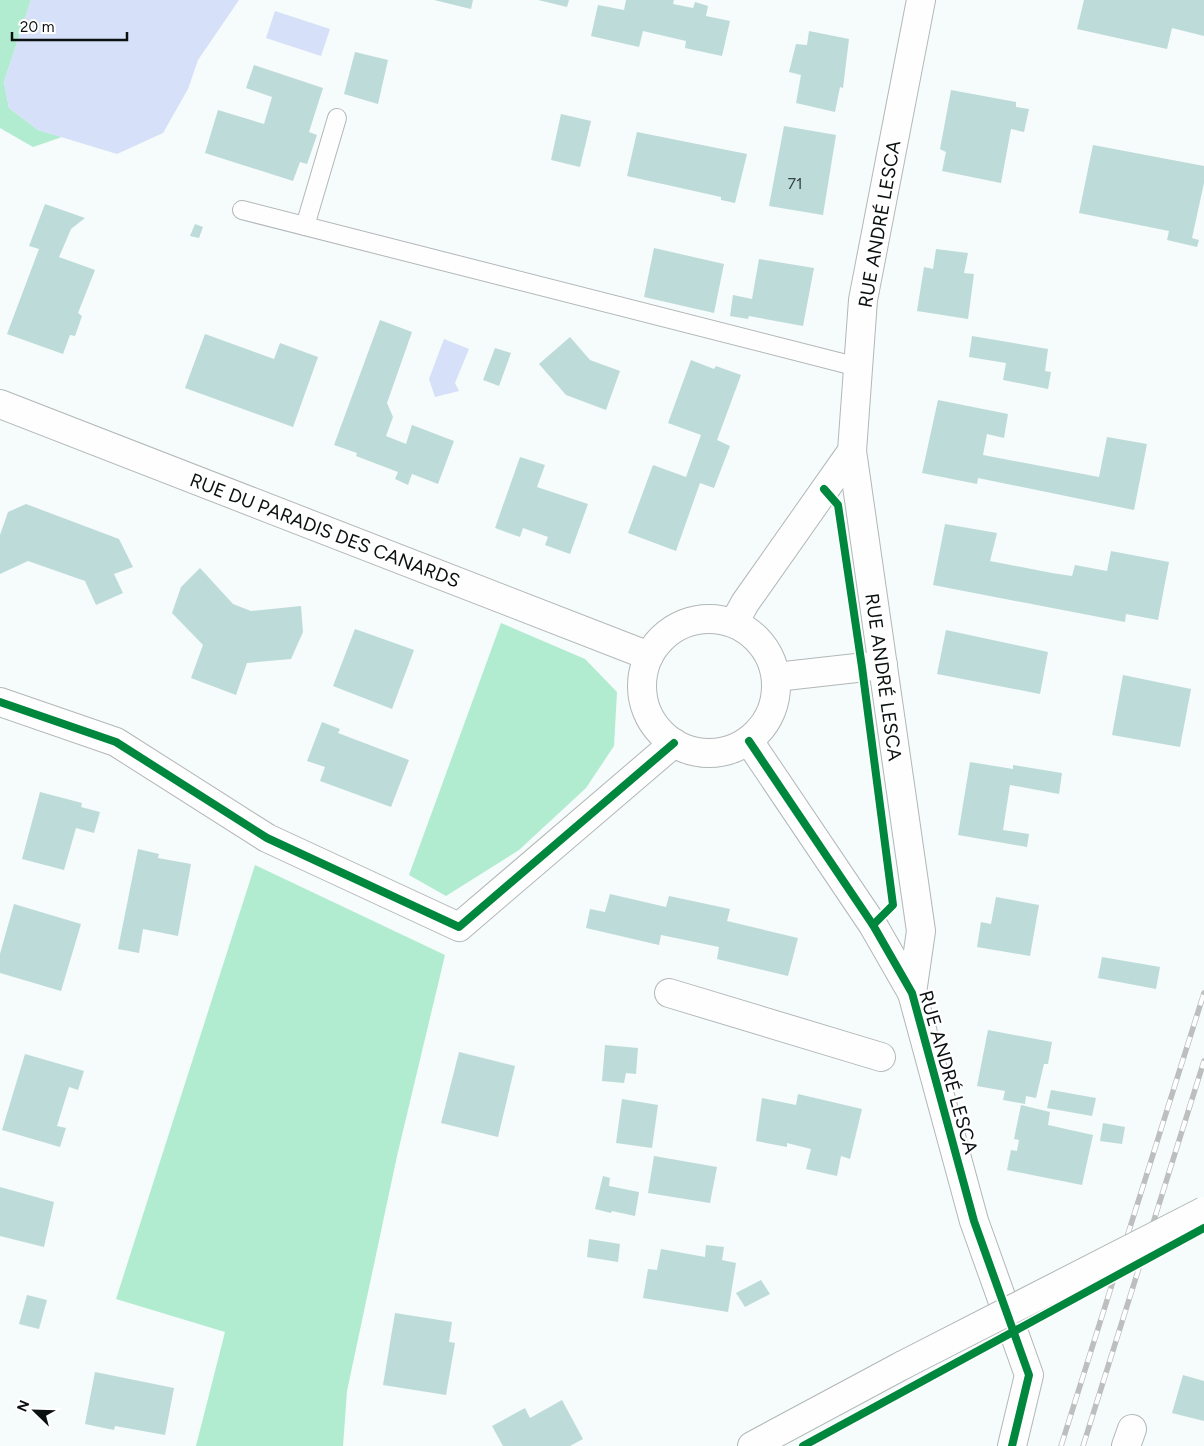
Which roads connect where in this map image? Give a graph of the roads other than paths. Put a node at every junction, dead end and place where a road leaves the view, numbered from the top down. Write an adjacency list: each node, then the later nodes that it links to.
1 (922, 0): 5 (street, RUE ANDRÉ LESCA)
2 (337, 118): 4 (lane)
3 (242, 210): 4 (lane)
4 (305, 226): 5 (lane)
5 (858, 368): 7 (street, RUE ANDRÉ LESCA)
6 (0, 404): 9 (street, RUE DU PARADIS DES CANARDS)
7 (852, 451): 8 (street); 10 (street, RUE ANDRÉ LESCA)
8 (734, 623): 9 (street); 11 (street)
9 (649, 656): 14 (street)
10 (883, 665): 11 (street); 16 (street, RUE ANDRÉ LESCA)
11 (776, 677): 13 (street)
12 (0, 702): 14 (street)
13 (749, 741): 14 (street); 16 (street, RUE ANDRÉ LESCA)
14 (674, 743)
15 (669, 993): 17 (street)
16 (912, 993): 20 (street, RUE ANDRÉ LESCA)
17 (881, 1057)
18 (1204, 1211): 19 (street, bridge)
19 (752, 1446)
20 (1012, 1446)

